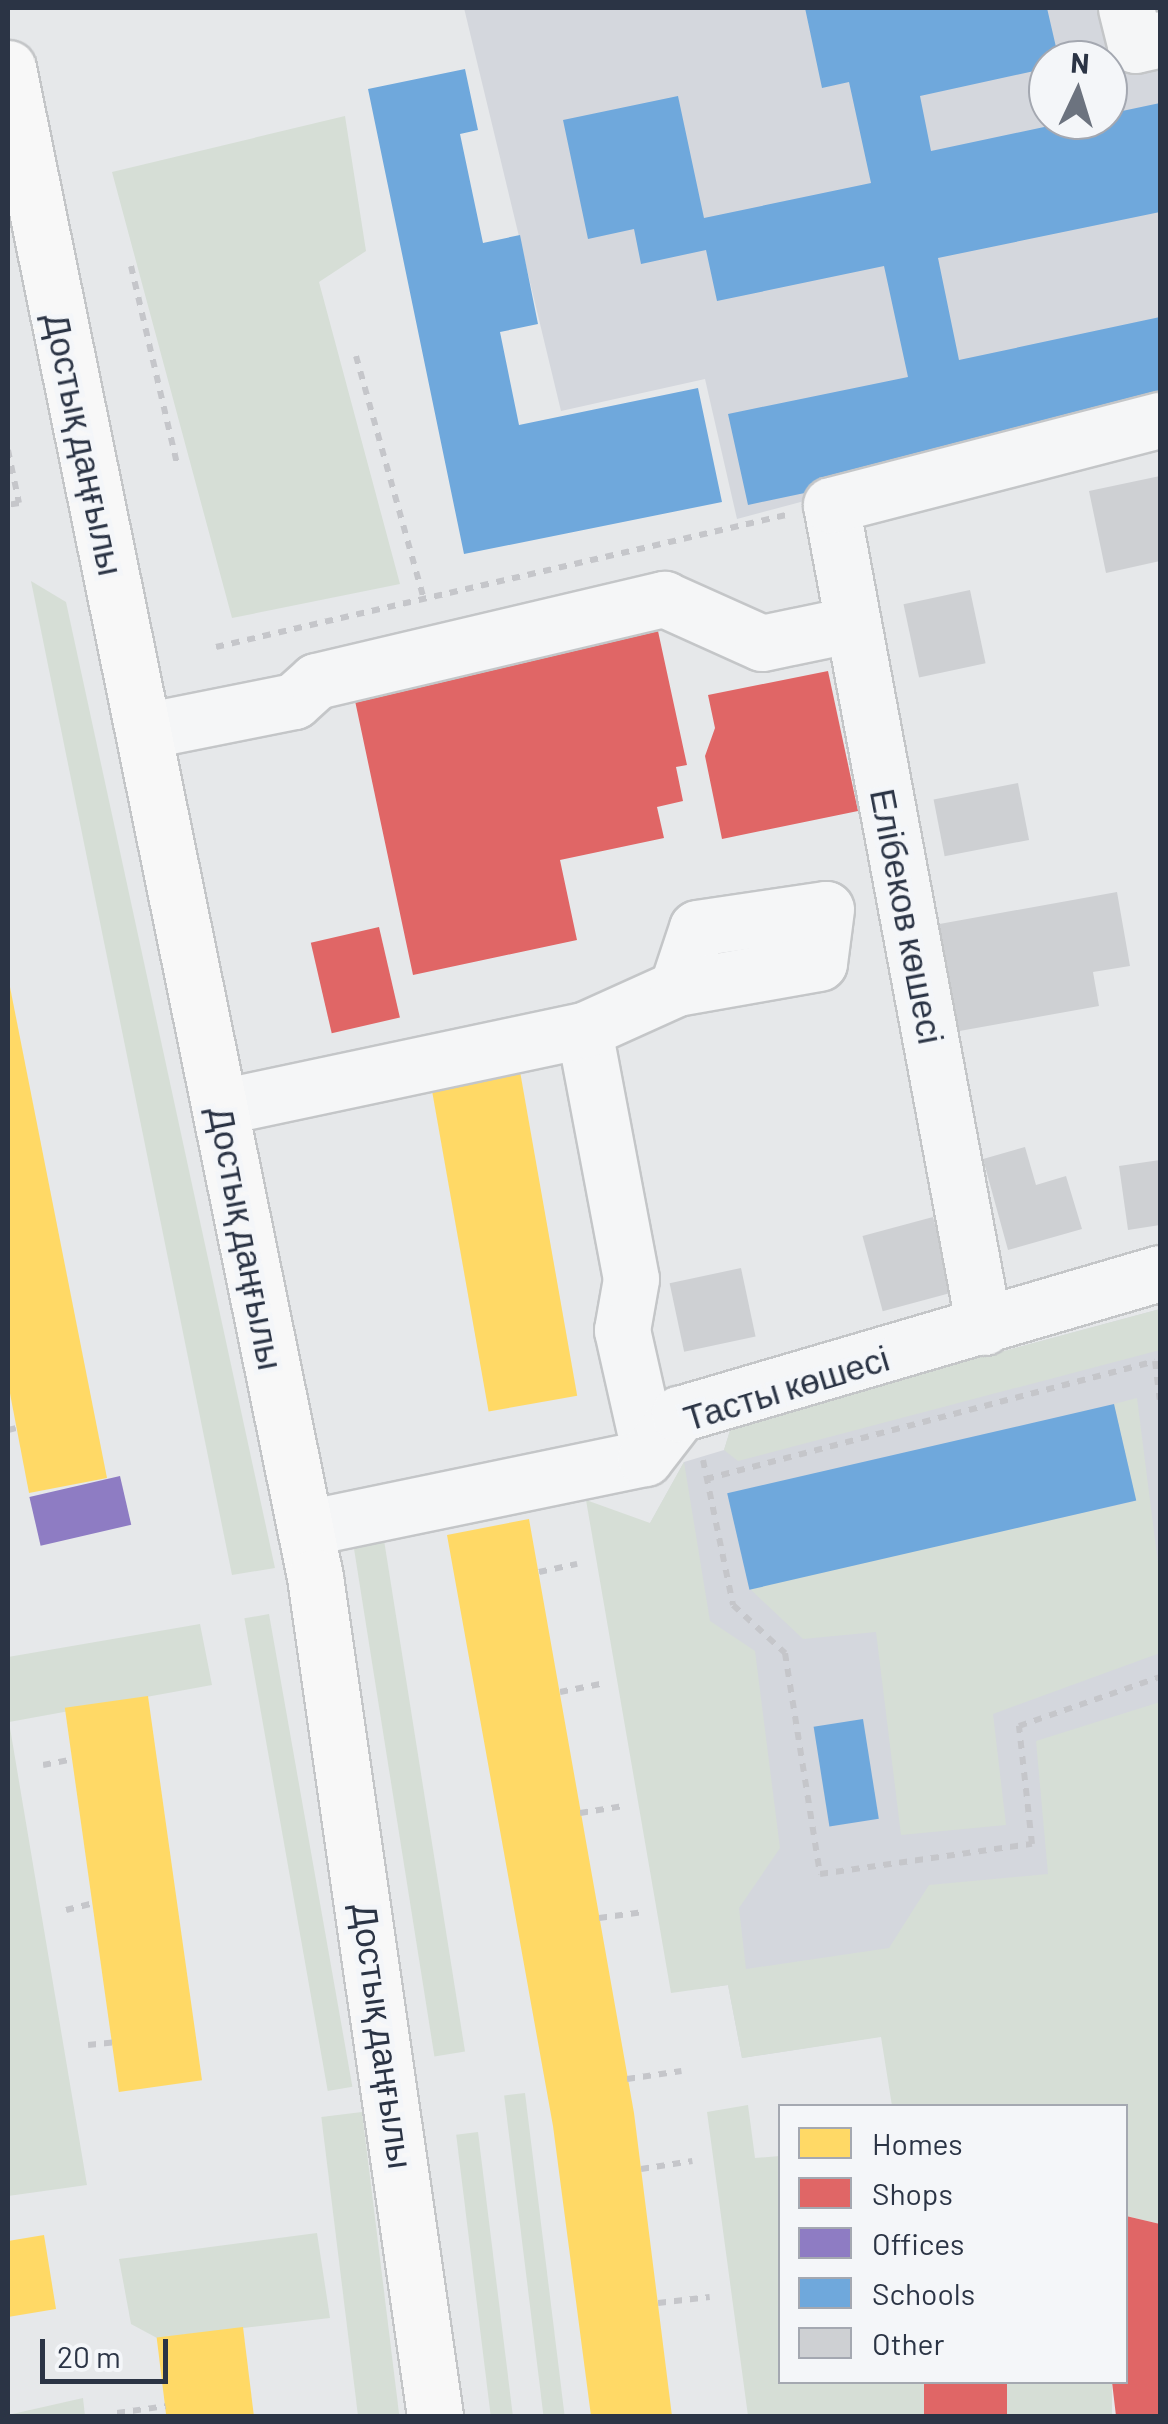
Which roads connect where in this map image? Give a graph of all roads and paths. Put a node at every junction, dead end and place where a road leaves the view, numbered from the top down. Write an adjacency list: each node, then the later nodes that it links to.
1 (1126, 8): 2 (street)
2 (1160, 39)
3 (8, 68): 14 (main road, Достық даңғылы)
4 (130, 266): 8 (path)
5 (356, 356): 11 (path)
6 (1160, 420): 10 (street)
7 (8, 450): 9 (path)
8 (178, 468)
9 (8, 505)
10 (831, 505): 11 (path); 12 (street, Елібеков көшесі)
11 (424, 598): 13 (path)
12 (853, 624): 14 (street); 19 (street, Елібеков көшесі)
13 (216, 647)
14 (144, 730): 17 (main road, Достық даңғылы)
15 (677, 988): 16 (street)
16 (584, 1030): 17 (street); 21 (street)
17 (221, 1107): 22 (main road, Достық даңғылы)
18 (1160, 1274): 19 (street, Тасты көшесі)
19 (984, 1327): 22 (street, Тасты көшесі)
20 (1160, 1400): 25 (path)
21 (644, 1428)
22 (306, 1528): 46 (main road, Достық даңғылы)
23 (577, 1564): 24 (path)
24 (538, 1572)
25 (1160, 1676)
26 (600, 1684): 27 (path)
27 (560, 1692)
28 (73, 1759): 29 (path)
29 (43, 1765)
30 (623, 1806): 31 (path)
31 (580, 1813)
32 (94, 1903): 33 (path)
33 (66, 1910)
34 (644, 1912): 35 (path)
35 (599, 1918)
36 (114, 2042): 37 (path)
37 (88, 2045)
38 (681, 2071): 39 (path)
39 (627, 2079)
40 (692, 2161): 41 (path)
41 (641, 2169)
42 (710, 2297): 43 (path)
43 (658, 2303)
44 (166, 2406): 45 (path)
45 (117, 2413)
46 (436, 2416)

